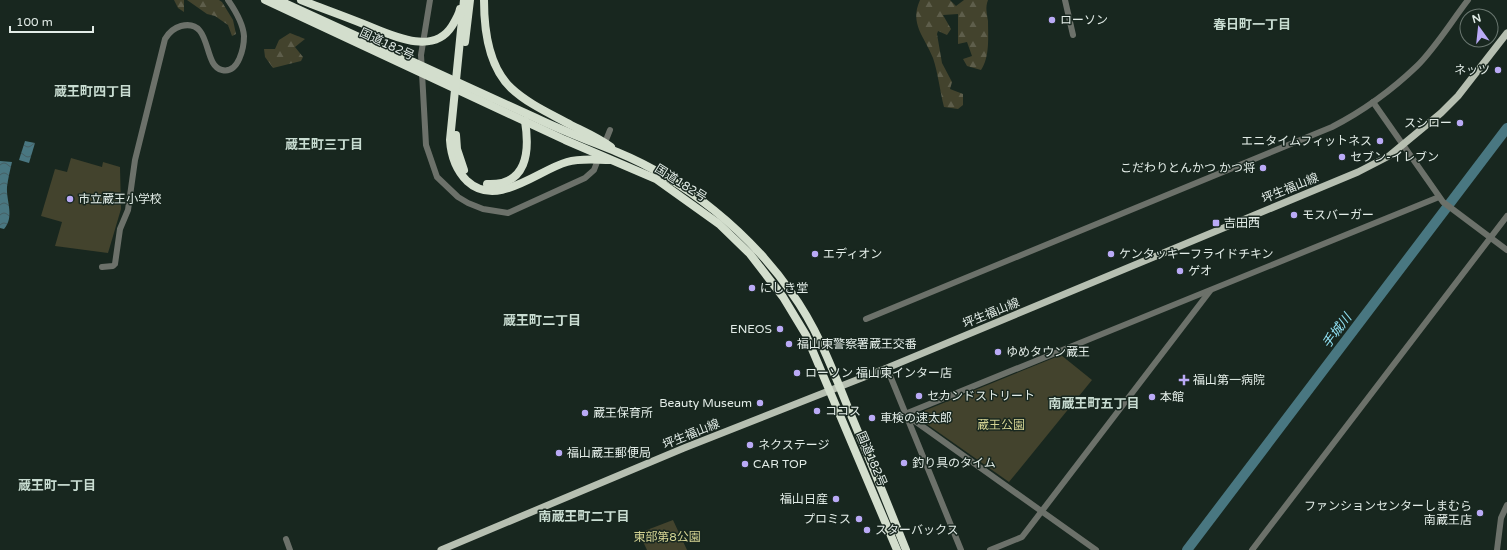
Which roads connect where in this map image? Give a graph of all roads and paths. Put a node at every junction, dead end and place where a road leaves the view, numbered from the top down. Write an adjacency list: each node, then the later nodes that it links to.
1 (228, 0): 27 (street)
2 (265, 0): 16 (highway, 国道182号)
3 (278, 0): 14 (highway, 国道182号)
4 (301, 0): 6 (highway)
5 (430, 0): 14 (street)
6 (460, 0)
7 (464, 0): 15 (highway)
8 (470, 0): 15 (highway)
9 (484, 0): 22 (highway)
10 (1065, 0): 13 (street)
11 (1468, 0): 18 (street)
12 (1507, 33): 21 (main road, 坪生福山線)
13 (1073, 35)
14 (422, 64): 16 (street); 22 (highway, 国道182号)
15 (460, 64): 17 (highway)
16 (423, 74): 19 (highway, 国道182号); 22 (street)
17 (456, 102): 19 (highway); 22 (highway)
18 (1373, 102): 21 (street); 29 (street)
19 (525, 121): 22 (highway, 国道182号)
20 (610, 130): 22 (street)
21 (1403, 145): 23 (street); 30 (main road, 坪生福山線)
22 (602, 151): 31 (highway, 国道182号); 32 (highway, 国道182号)
23 (1439, 197): 25 (street); 28 (street)
24 (1507, 216): 25 (street)
25 (1491, 238): 26 (street); 44 (street)
26 (1507, 250)
27 (102, 267)
28 (1210, 290): 33 (street); 35 (street)
29 (866, 319)
30 (887, 368): 31 (main road, 坪生福山線); 33 (street)
31 (839, 386): 32 (main road, 坪生福山線); 40 (highway, 国道182号)
32 (830, 390): 38 (main road, 坪生福山線); 39 (highway, 国道182号)
33 (905, 414): 35 (street); 41 (street)
34 (1507, 505): 45 (street)
35 (1042, 511): 42 (street); 43 (street)
36 (286, 539): 37 (street)
37 (290, 550)
38 (441, 550)
39 (897, 550)
40 (906, 550)
41 (961, 550)
42 (990, 550)
43 (1096, 550)
44 (1252, 550)
45 (1497, 550)

